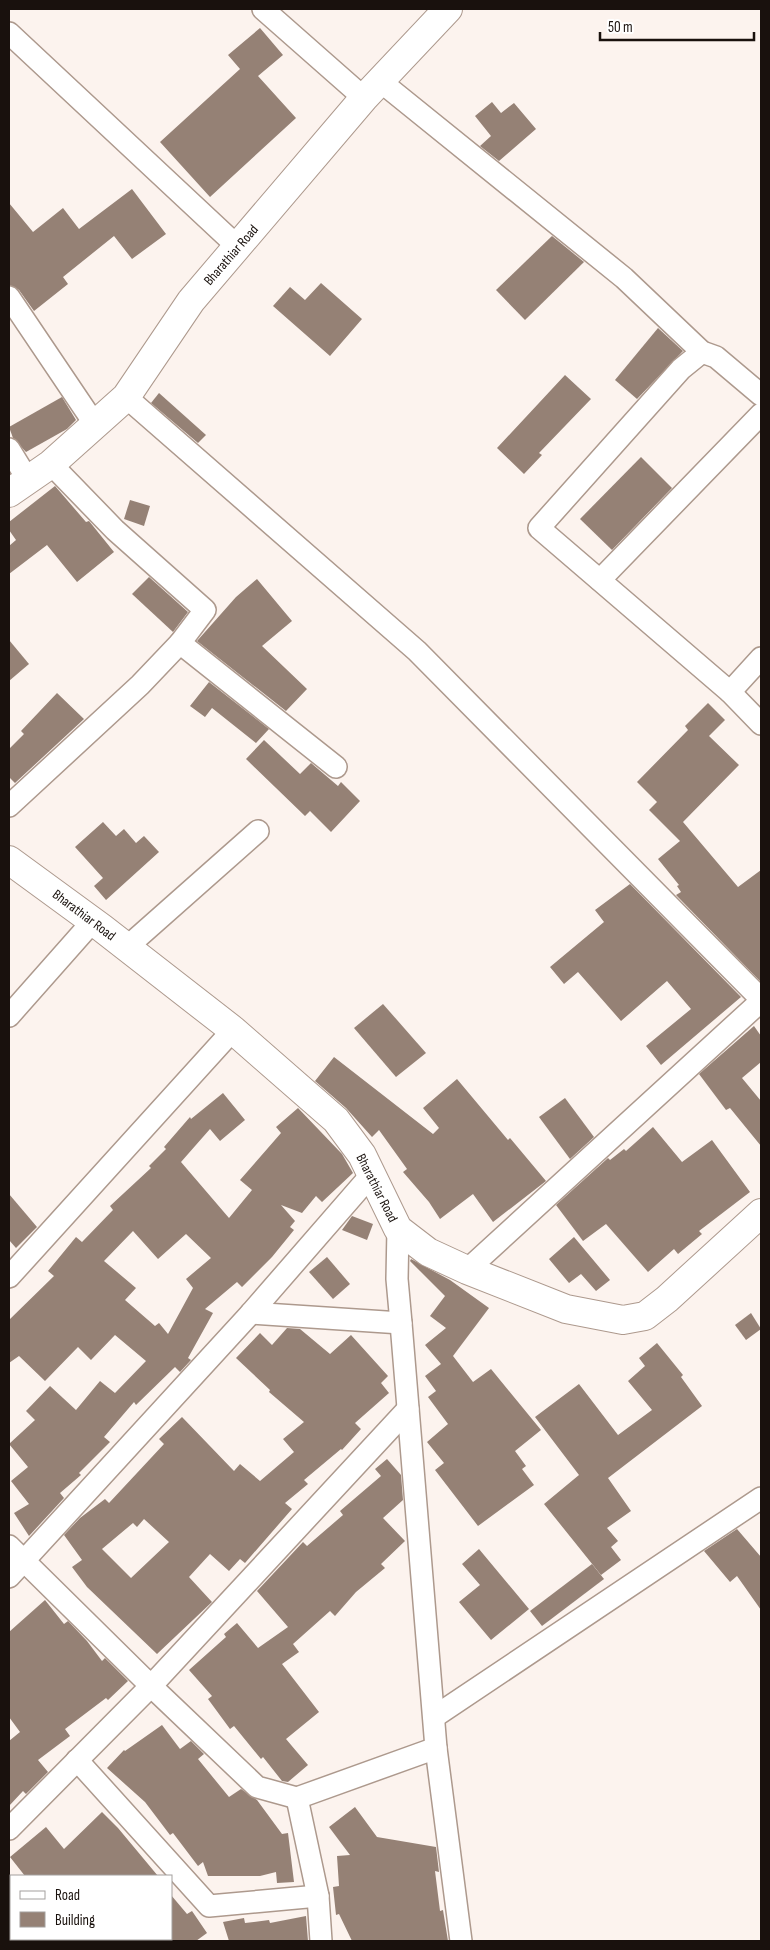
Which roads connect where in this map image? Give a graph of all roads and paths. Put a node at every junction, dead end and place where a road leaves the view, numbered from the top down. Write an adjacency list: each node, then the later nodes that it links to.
1 (263, 9): 4 (street)
2 (448, 9): 4 (main road, Bharathiar Road)
3 (9, 33): 5 (street)
4 (372, 90): 5 (main road, Bharathiar Road); 7 (street)
5 (238, 247): 9 (main road, Bharathiar Road)
6 (9, 297): 11 (street)
7 (702, 352): 8 (street); 15 (street)
8 (761, 395)
9 (126, 397): 11 (main road, Bharathiar Road); 26 (street)
10 (761, 414): 15 (street)
11 (96, 426): 13 (main road, Bharathiar Road)
12 (9, 449): 14 (street)
13 (51, 464): 14 (main road, Bharathiar Road); 16 (street)
14 (18, 487)
15 (600, 580): 18 (street)
16 (180, 643): 20 (street); 21 (street)
17 (761, 658): 18 (street)
18 (730, 692): 19 (street)
19 (761, 724)
20 (336, 767)
21 (9, 806)
22 (258, 831): 25 (street)
23 (9, 860): 24 (main road, Bharathiar Road)
24 (93, 921): 25 (main road, Bharathiar Road); 27 (street)
25 (127, 947): 28 (main road, Bharathiar Road)
26 (761, 1000): 32 (street)
27 (9, 1016)
28 (233, 1030): 29 (main road, Bharathiar Road); 33 (street)
29 (371, 1175): 31 (main road, Bharathiar Road); 34 (street)
30 (761, 1213): 32 (main road, Bharathiar Road)
31 (398, 1229): 32 (main road, Bharathiar Road); 35 (street)
32 (467, 1270)
33 (9, 1277)
34 (251, 1313): 35 (street); 39 (street)
35 (401, 1323): 36 (street)
36 (408, 1409): 40 (street); 41 (street)
37 (759, 1504): 41 (street)
38 (9, 1546): 39 (street)
39 (16, 1570): 40 (street)
40 (151, 1686): 43 (street); 44 (street)
41 (434, 1717): 42 (street)
42 (436, 1748): 44 (street); 48 (street)
43 (77, 1760): 45 (street); 46 (street)
44 (297, 1798): 46 (street)
45 (9, 1829)
46 (318, 1896): 47 (street)
47 (321, 1941)
48 (461, 1941)

